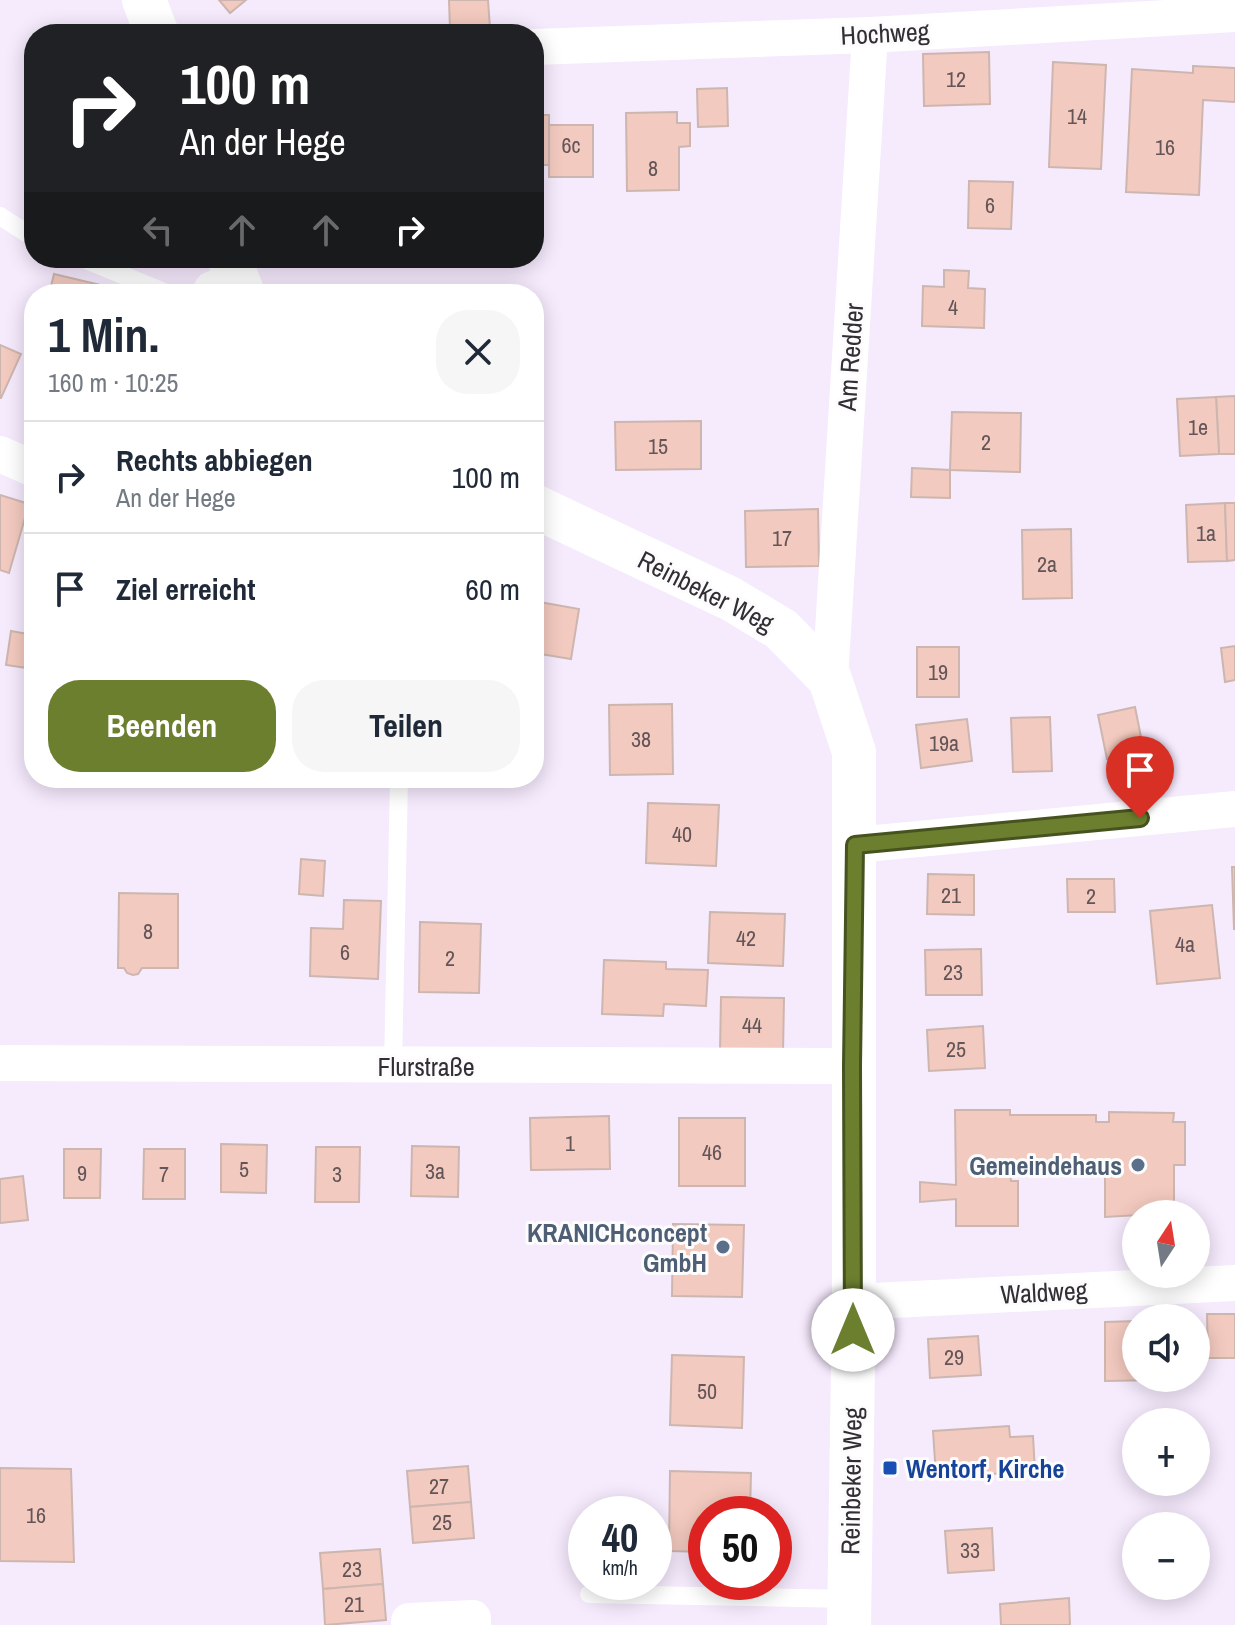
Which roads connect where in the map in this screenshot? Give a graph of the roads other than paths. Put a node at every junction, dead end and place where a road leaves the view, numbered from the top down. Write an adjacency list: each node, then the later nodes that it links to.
1 (144, 0): 3 (main road)
2 (1235, 14): 4 (street, Hochweg)
3 (153, 24)
4 (870, 35): 5 (street, Hochweg); 13 (street, Am Redder)
5 (544, 47)
6 (0, 216): 7 (lane)
7 (24, 232)
8 (105, 268): 9 (lane)
9 (145, 284)
10 (0, 454): 11 (street)
11 (24, 465)
12 (544, 511): 13 (main road, Reinbeker Weg)
13 (830, 679): 16 (main road, Reinbeker Weg)
14 (399, 788): 18 (lane)
15 (1235, 809): 16 (street)
16 (855, 845): 19 (main road, Reinbeker Weg)
17 (0, 1063): 18 (street, Flurstraße)
18 (393, 1066): 19 (street, Flurstraße)
19 (852, 1066): 21 (main road, Reinbeker Weg)
20 (1235, 1283): 21 (street, Waldweg)
21 (854, 1302): 23 (main road, Reinbeker Weg)
22 (672, 1600): 23 (lane)
23 (850, 1612)
24 (409, 1625): 25 (street)
25 (473, 1625)

